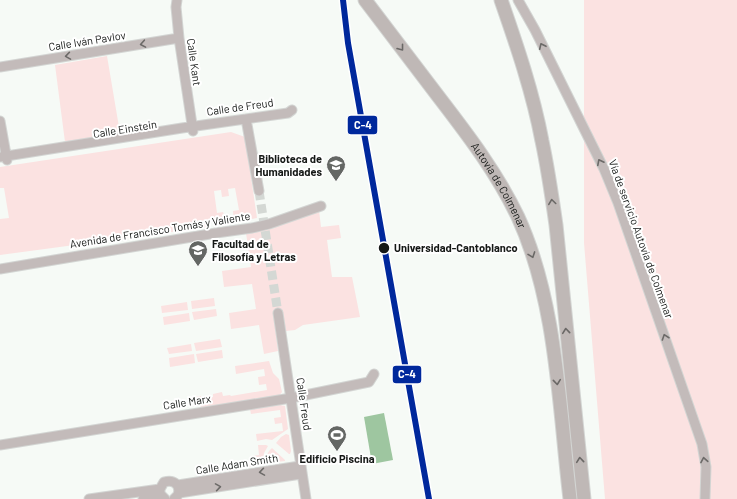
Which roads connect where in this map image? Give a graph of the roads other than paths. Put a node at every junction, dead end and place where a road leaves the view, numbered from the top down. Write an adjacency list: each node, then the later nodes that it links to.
1 (177, 0): 7 (street, Calle Kant)
2 (359, 0): 6 (street)
3 (365, 0): 6 (highway, Autovía de Colmenar)
4 (501, 0): 28 (highway, one-way to 4)
5 (518, 0): 29 (street, Vía de servicio Autovía de Colmenar, one-way to 5)
6 (377, 17): 27 (highway, Autovía de Colmenar, one-way to 27)
7 (178, 38): 8 (street, Calle Iván Pavlov, one-way to 8); 12 (street, Calle Kant)
8 (0, 67)
9 (292, 110): 11 (street, Calle de Freud)
10 (0, 121): 13 (street)
11 (246, 121): 12 (street, Calle Einstein); 14 (street)
12 (192, 129): 13 (street, Calle Einstein)
13 (3, 159)
14 (260, 191)
15 (321, 206): 16 (street, Avenida de Francisco Tomás y Valiente)
16 (0, 269)
17 (278, 313): 19 (street, Calle Freud)
18 (374, 374): 19 (street, Calle Marx)
19 (290, 398): 20 (street, Calle Marx); 21 (street, Calle Freud)
20 (0, 445)
21 (301, 470): 23 (street, Calle Adam Smith); 26 (street, Calle Freud)
22 (162, 495): 23 (street, Calle Adam Smith); 24 (street); 25 (street)
23 (176, 495)
24 (89, 499)
25 (143, 499)
26 (306, 499)
27 (570, 499)
28 (584, 499)
29 (705, 499)

